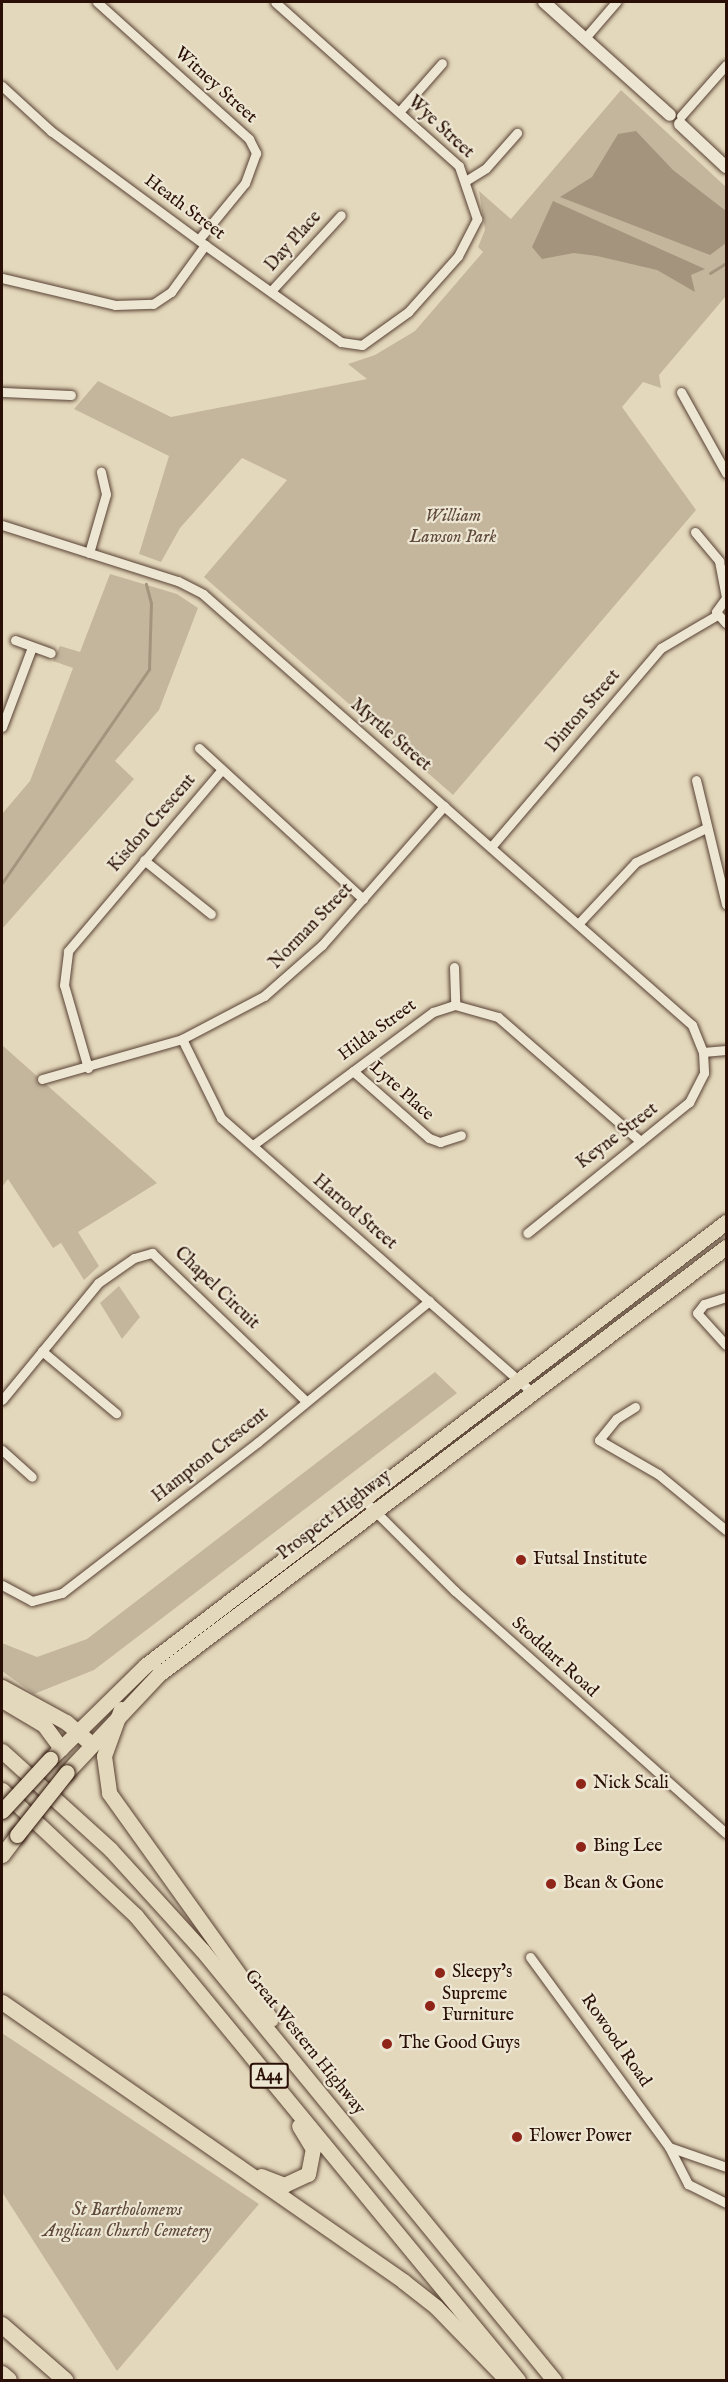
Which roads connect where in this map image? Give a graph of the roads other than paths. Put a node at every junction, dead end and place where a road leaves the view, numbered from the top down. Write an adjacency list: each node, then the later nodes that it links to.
1 (97, 2): 15 (street, Witney Street)
2 (275, 2): 9 (street, Wye Street)
3 (544, 2): 5 (street)
4 (616, 2): 5 (street)
5 (585, 38): 10 (street)
6 (442, 63): 9 (street)
7 (726, 65): 10 (street)
8 (2, 86): 15 (street, Heath Street)
9 (399, 112): 13 (street, Wye Street)
10 (677, 118): 12 (street)
11 (517, 133): 13 (street)
12 (726, 167)
13 (467, 180): 18 (street, Wye Street)
14 (341, 215): 17 (street, Day Place)
15 (202, 241): 16 (street, Witney Street); 17 (street, Heath Street)
16 (2, 278)
17 (271, 291): 18 (street, Heath Street)
18 (354, 346)
19 (2, 392): 21 (street)
20 (681, 392): 23 (street)
21 (71, 395)
22 (102, 472): 26 (street)
23 (726, 473)
24 (2, 525): 26 (street, Myrtle Street)
25 (695, 532): 27 (street)
26 (89, 553): 37 (street, Myrtle Street)
27 (726, 598): 28 (street)
28 (717, 615): 29 (street); 39 (street, Dinton Street)
29 (726, 623)
30 (15, 640): 31 (street)
31 (32, 647): 32 (street); 33 (street)
32 (51, 653)
33 (2, 727)
34 (199, 748): 35 (street)
35 (220, 772): 40 (street, Kisdon Crescent); 41 (street, Kisdon Crescent)
36 (696, 780): 38 (street)
37 (444, 806): 39 (street, Myrtle Street); 41 (street, Norman Street)
38 (706, 828): 42 (street); 44 (street)
39 (491, 847): 44 (street, Myrtle Street)
40 (144, 860): 43 (street); 50 (street, Kisdon Crescent)
41 (363, 898): 47 (street, Norman Street)
42 (726, 904)
43 (211, 914)
44 (578, 924): 49 (street, Myrtle Street)
45 (454, 967): 46 (street)
46 (455, 1005): 51 (street, Hilda Street); 54 (street)
47 (182, 1039): 50 (street, Norman Street); 55 (street, Harrod Street)
48 (726, 1050): 49 (street)
49 (703, 1052): 54 (street, Keyne Street)
50 (88, 1068): 52 (street, Norman Street)
51 (353, 1071): 53 (street, Lyte Place); 55 (street, Hilda Street)
52 (42, 1079)
53 (461, 1135)
54 (640, 1141): 57 (street, Keyne Street)
55 (253, 1145): 60 (street, Harrod Street)
56 (726, 1222): 63 (main road, Prospect Highway)
57 (527, 1233)
58 (726, 1246): 64 (main road, Prospect Highway)
59 (726, 1297): 61 (street)
60 (429, 1301): 63 (street, Harrod Street); 66 (street, Hampton Crescent)
61 (726, 1345)
62 (42, 1351): 65 (street, Chapel Circuit); 66 (street, Chapel Circuit); 68 (street)
63 (519, 1380): 64 (street, Harrod Street); 71 (main road, Prospect Highway)
64 (531, 1391): 71 (main road, Prospect Highway)
65 (2, 1400)
66 (306, 1400): 73 (street, Hampton Crescent)
67 (634, 1407): 72 (street)
68 (116, 1413)
69 (2, 1450): 70 (street)
70 (32, 1477)
71 (370, 1506): 76 (main road, Prospect Highway); 77 (main road, Prospect Highway); 83 (street, Stoddart Road)
72 (726, 1530)
73 (2, 1586)
74 (2, 1687): 77 (main road)
75 (2, 1700): 80 (main road)
76 (121, 1709): 78 (main road, Prospect Highway); 89 (main road)
77 (78, 1732): 78 (main road); 80 (main road, Prospect Highway)
78 (90, 1743): 84 (main road, Prospect Highway, bridge)
79 (2, 1751): 89 (main road, Great Western Highway / A44)
80 (55, 1754): 82 (main road, Prospect Highway, bridge)
81 (2, 1790): 88 (main road, A44)
82 (2, 1810)
83 (726, 1833)
84 (2, 1855)
85 (530, 1957): 90 (street, Rowood Road)
86 (2, 1993): 88 (main road)
87 (2, 2002): 101 (main road)
88 (246, 2049): 93 (main road, A44)
89 (329, 2105): 91 (main road, Great Western Highway / A44)
90 (669, 2147): 92 (street); 94 (street, Rowood Road)
91 (368, 2152): 93 (main road); 103 (main road, Great Western Highway / A44)
92 (726, 2167)
93 (351, 2177): 102 (main road, A44)
94 (726, 2203)
95 (2, 2325): 100 (highway)
96 (2, 2336): 99 (highway)
97 (2, 2374): 98 (highway)
98 (9, 2380)
99 (51, 2380)
100 (65, 2380)
101 (508, 2380)
102 (518, 2380)
103 (554, 2380)

